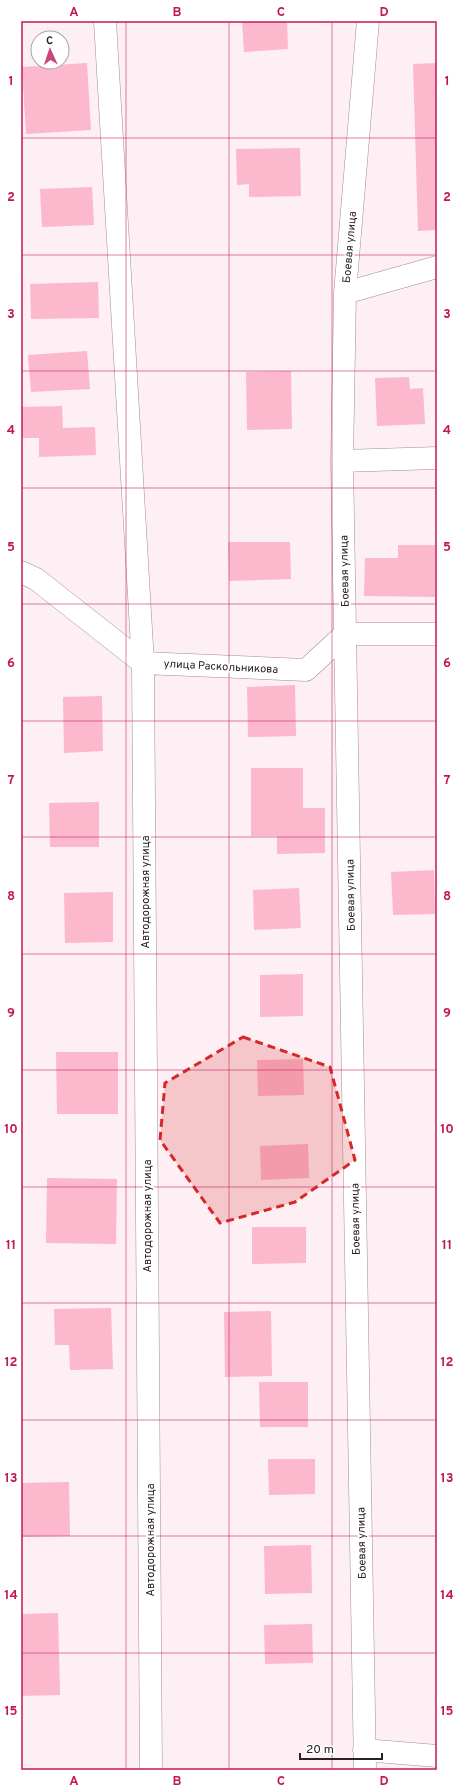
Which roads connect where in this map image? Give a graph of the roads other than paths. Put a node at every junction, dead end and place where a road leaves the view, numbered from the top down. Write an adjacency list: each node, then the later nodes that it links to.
1 (105, 21): 10 (street, Автодорожная улица)
2 (368, 21): 4 (street, Боевая улица)
3 (437, 267): 4 (street)
4 (345, 293): 6 (street, Боевая улица)
5 (437, 458): 6 (street)
6 (342, 461): 8 (street, Боевая улица)
7 (21, 572): 10 (street)
8 (345, 634): 9 (street); 10 (street, улица Раскольникова); 12 (street, Боевая улица)
9 (437, 634)
10 (143, 663): 13 (street, Автодорожная улица)
11 (437, 1756): 12 (street)
12 (364, 1760)
13 (151, 1770)

